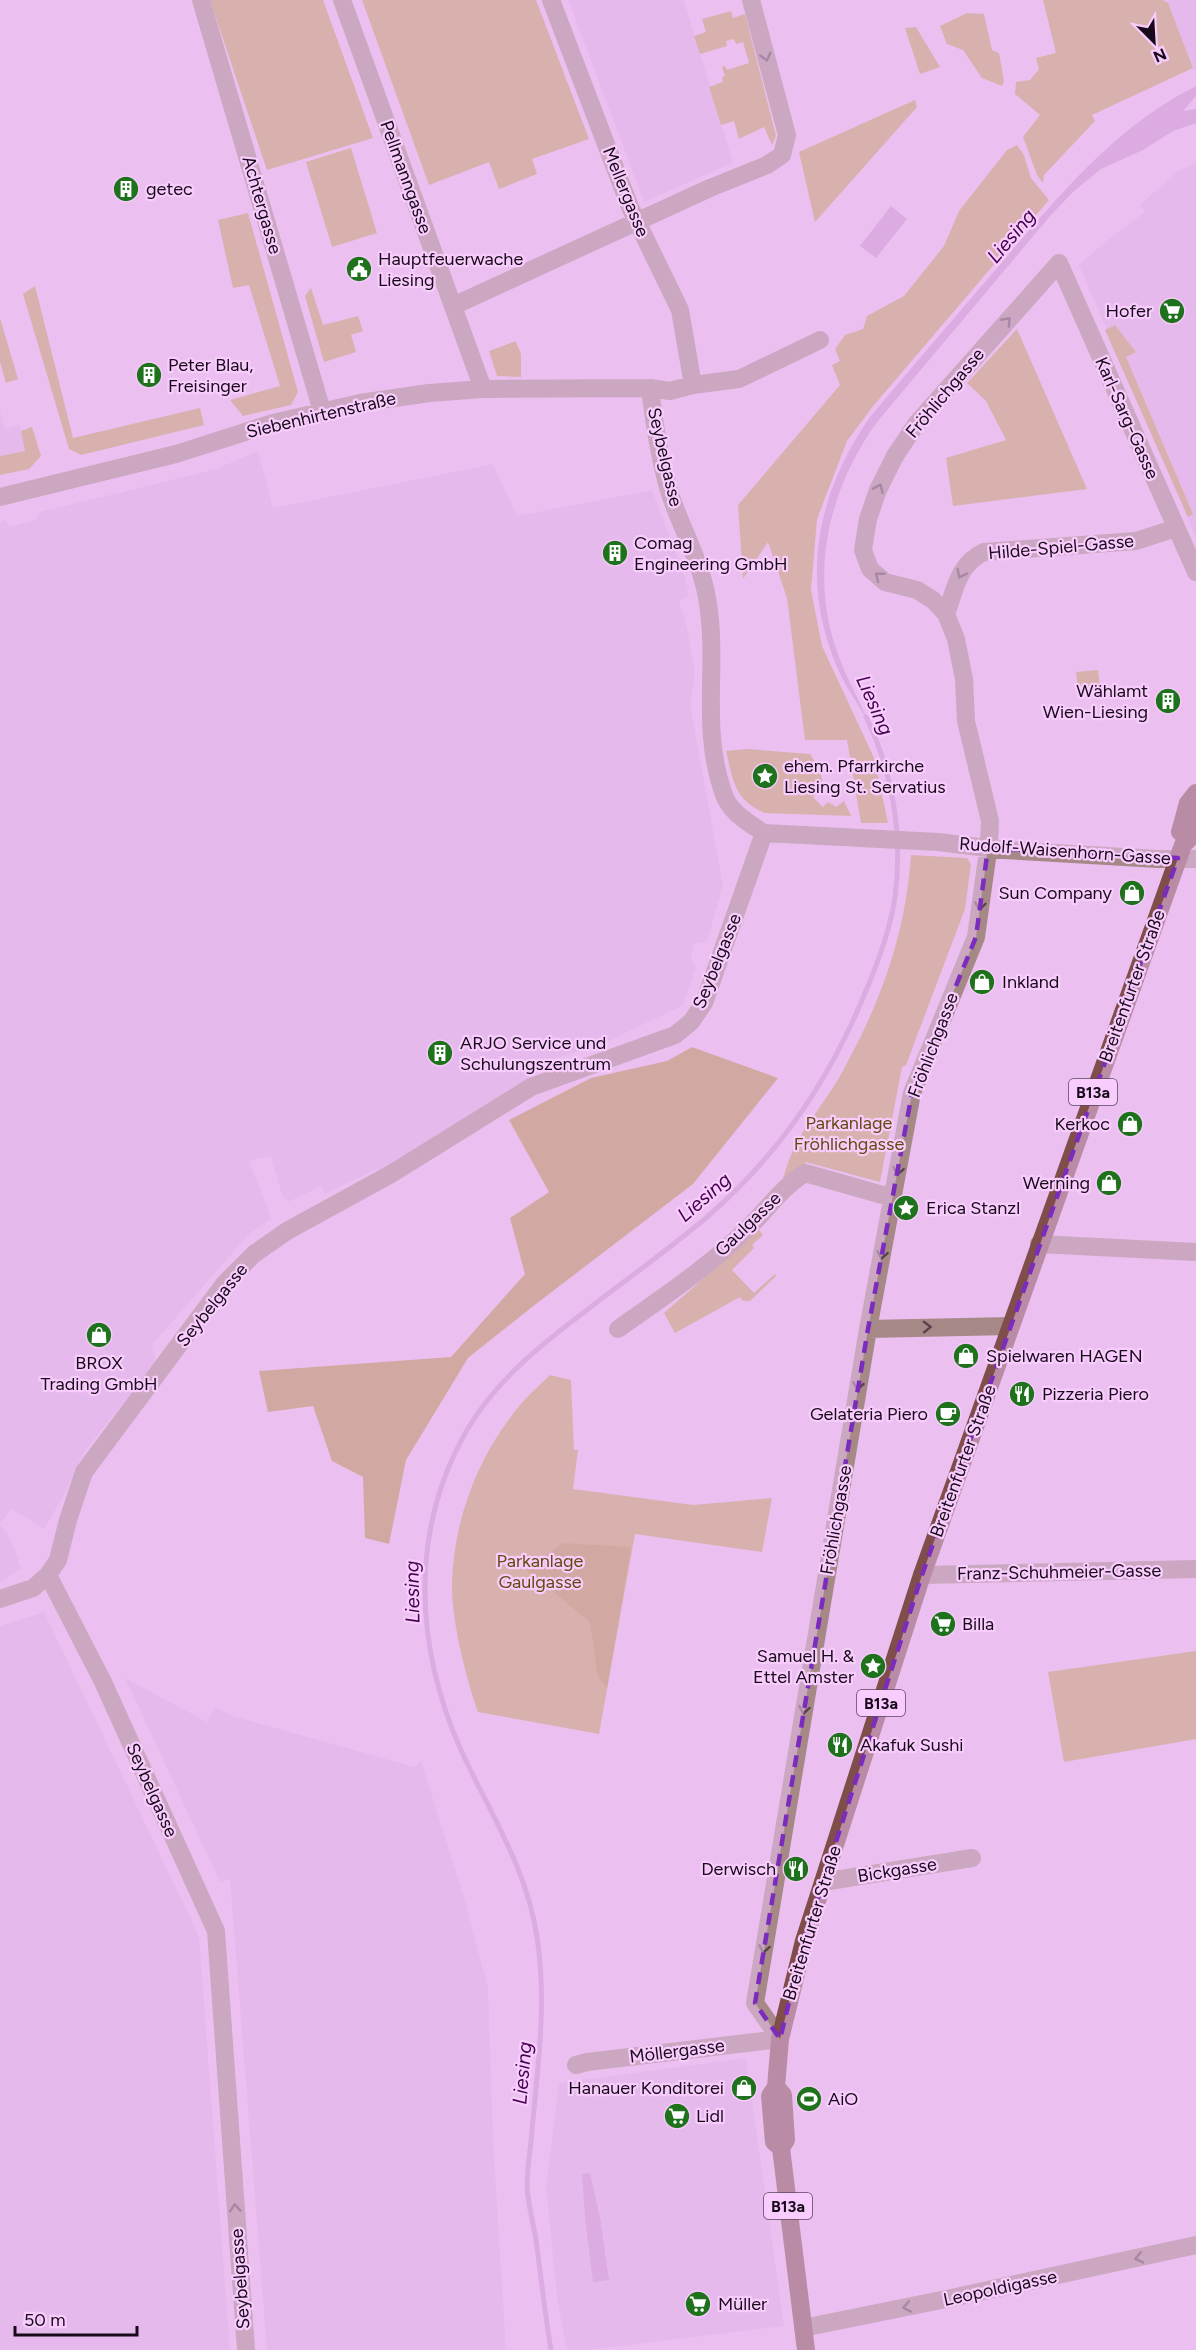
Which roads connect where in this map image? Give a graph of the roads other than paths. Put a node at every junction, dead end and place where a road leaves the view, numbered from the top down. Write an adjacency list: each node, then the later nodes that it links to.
1 (201, 0): 12 (street, Achtergasse)
2 (342, 0): 7 (street, Pellmanngasse)
3 (551, 0): 5 (street, Mellergasse)
4 (751, 0): 5 (street, one-way to 5)
5 (637, 222): 7 (street); 9 (street, Mellergasse)
6 (1059, 263): 14 (street, Karl-Sarg-Gasse); 16 (street, Fröhlichgasse, one-way to 6)
7 (453, 306): 11 (street, Pellmanngasse)
8 (820, 340): 9 (street, Siebenhirtenstraße)
9 (693, 385): 10 (street, Siebenhirtenstraße)
10 (650, 388): 11 (street, Siebenhirtenstraße); 19 (street, Seybelgasse)
11 (483, 389): 12 (street, Siebenhirtenstraße)
12 (322, 411): 13 (street, Siebenhirtenstraße)
13 (0, 497)
14 (1176, 528): 15 (street, Karl-Sarg-Gasse); 16 (street, Hilde-Spiel-Gasse, one-way to 16)
15 (1196, 572)
16 (946, 614): 20 (street, Fröhlichgasse)
17 (1196, 793): 21 (main road, Breitenfurter Straße / B13a)
18 (1196, 818): 21 (main road, Breitenfurter Straße / B13a)
19 (764, 833): 20 (street, Rudolf-Waisenhorn-Gasse); 29 (street, Seybelgasse)
20 (988, 848): 21 (street, Rudolf-Waisenhorn-Gasse); 22 (street, Fröhlichgasse, one-way to 22)
21 (1186, 854): 23 (main road, Breitenfurter Straße / B13a)
22 (892, 1198): 26 (street, Gaulgasse); 27 (street, Fröhlichgasse, one-way to 27)
23 (1039, 1244): 24 (street); 25 (main road, Breitenfurter Straße / B13a)
24 (1196, 1252)
25 (1011, 1326): 27 (street, one-way to 25); 30 (main road, Breitenfurter Straße / B13a)
26 (618, 1329)
27 (868, 1329): 34 (street, Fröhlichgasse, one-way to 34)
28 (1196, 1569): 30 (street, Franz-Schuhmeier-Gasse)
29 (48, 1575): 31 (street); 38 (street, Seybelgasse, one-way to 29)
30 (922, 1575): 33 (main road, Breitenfurter Straße / B13a)
31 (0, 1599)
32 (972, 1858): 33 (street, Bickgasse)
33 (823, 1882): 34 (main road, Breitenfurter Straße / B13a)
34 (780, 2039): 35 (street, Möllergasse); 37 (main road, Breitenfurter Straße / B13a)
35 (576, 2065)
36 (1196, 2245): 37 (street, Leopoldigasse, one-way to 37)
37 (803, 2328): 39 (main road, Breitenfurter Straße / B13a)
38 (246, 2350)
39 (806, 2350)

